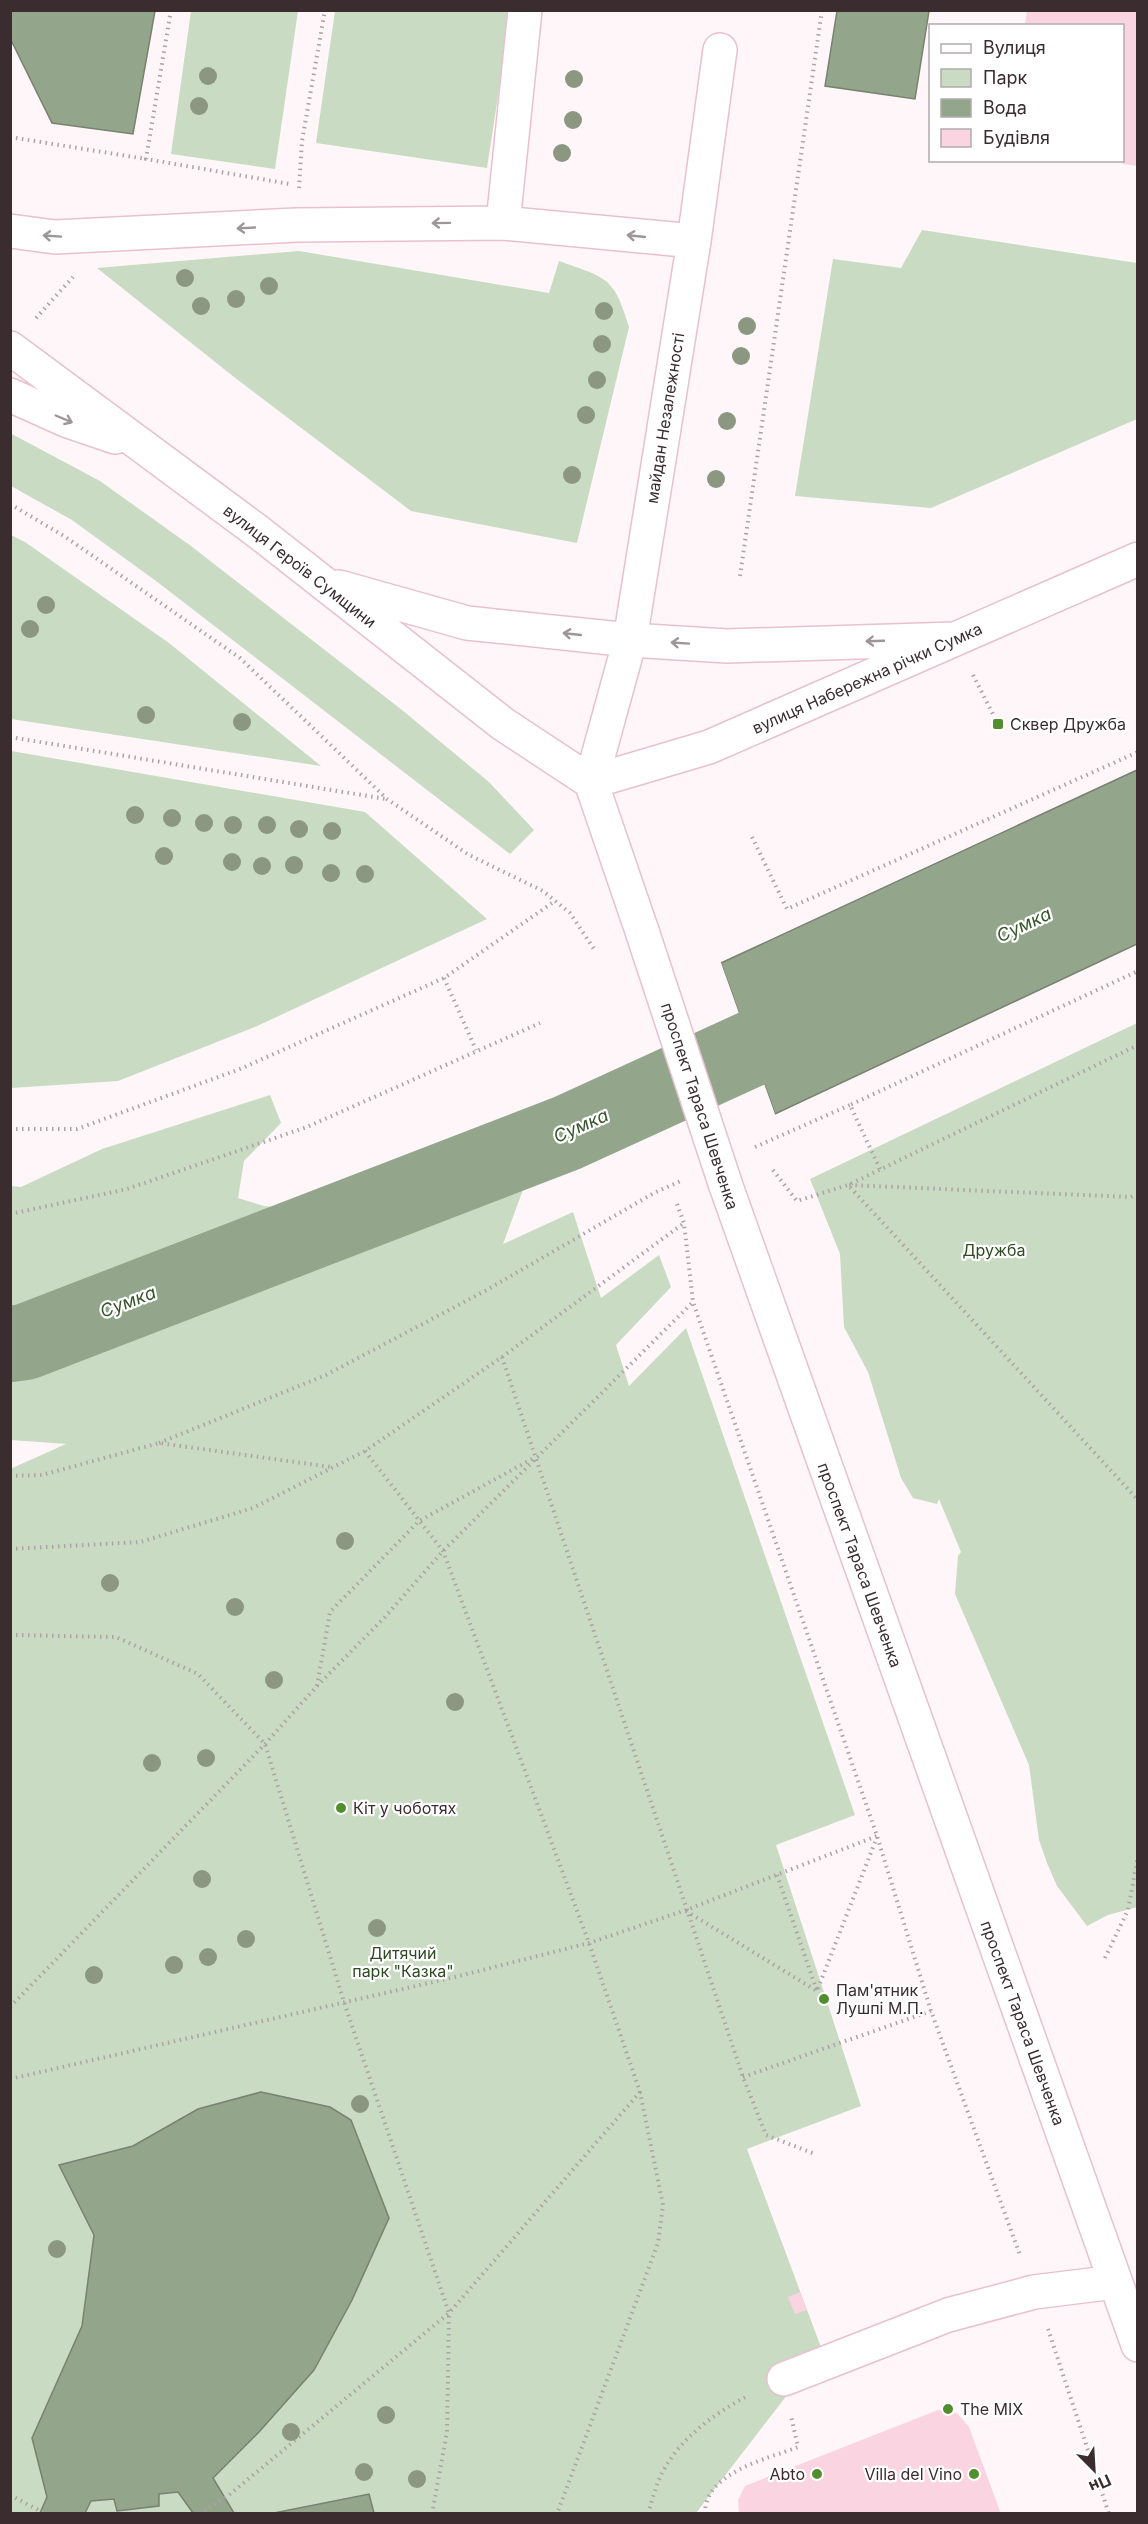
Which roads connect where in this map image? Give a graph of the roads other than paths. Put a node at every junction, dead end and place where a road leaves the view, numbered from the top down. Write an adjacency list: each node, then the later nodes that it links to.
1 (525, 10): 3 (main road)
2 (720, 50): 5 (main road, майдан Незалежності)
3 (503, 223): 4 (main road, one-way to 4); 5 (main road, one-way to 3)
4 (10, 231)
5 (694, 241): 12 (main road, майдан Незалежності)
6 (10, 348): 8 (main road, вулиця Героїв Сумщини)
7 (10, 394): 8 (main road, one-way to 8)
8 (145, 447): 10 (main road, вулиця Героїв Сумщини)
9 (1137, 559): 11 (main road, вулиця Набережна річки Сумка)
10 (323, 583): 12 (main road, one-way to 10); 13 (main road, вулиця Героїв Сумщини)
11 (955, 639): 12 (main road, one-way to 12); 13 (main road, вулиця Набережна річки Сумка)
12 (630, 640): 13 (main road, майдан Незалежності)
13 (591, 782): 14 (main road, проспект Тараса Шевченка, bridge)
14 (1115, 2282): 15 (main road, проспект Тараса Шевченка); 16 (main road)
15 (1137, 2345)
16 (784, 2379)

